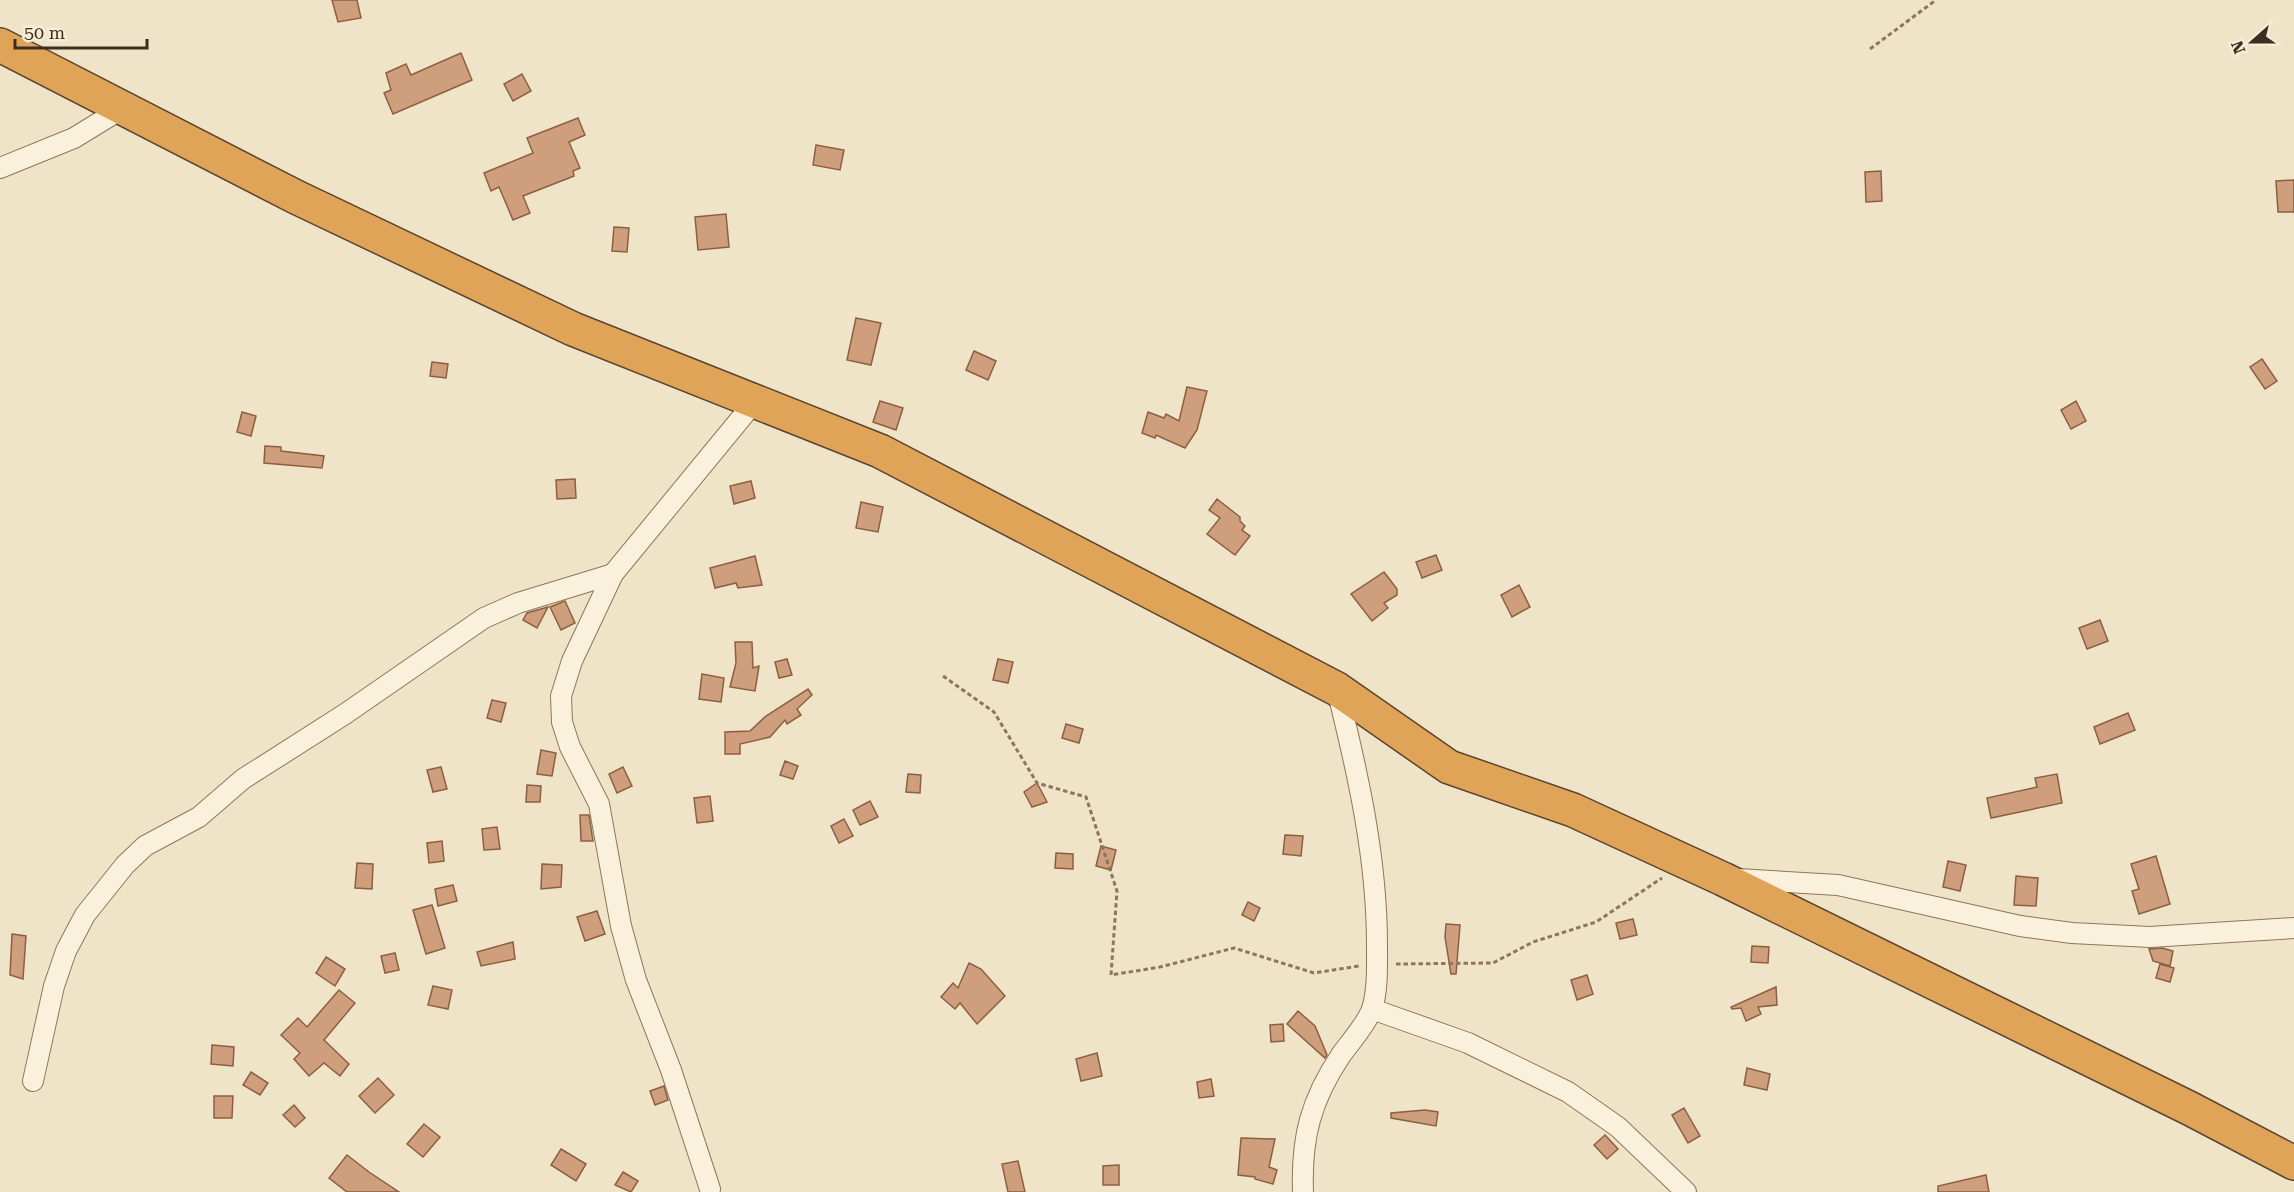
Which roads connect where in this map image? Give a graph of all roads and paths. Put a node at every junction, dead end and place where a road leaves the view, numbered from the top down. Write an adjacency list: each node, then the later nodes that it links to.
1 (1936, 0): 3 (path)
2 (0, 45): 4 (highway)
3 (1870, 49)
4 (123, 108): 5 (street); 6 (highway)
5 (0, 168)
6 (756, 400): 7 (street); 9 (highway)
7 (613, 574): 16 (street); 18 (street)
8 (943, 676): 14 (path)
9 (1337, 689): 10 (highway); 15 (street)
10 (1686, 861): 11 (highway); 13 (path)
11 (1724, 879): 12 (street); 17 (highway)
12 (2294, 928)
13 (1392, 964)
14 (1370, 965)
15 (1372, 1010): 19 (street); 20 (street)
16 (33, 1081)
17 (2294, 1163)
18 (710, 1189)
19 (1303, 1192)
20 (1686, 1192)

